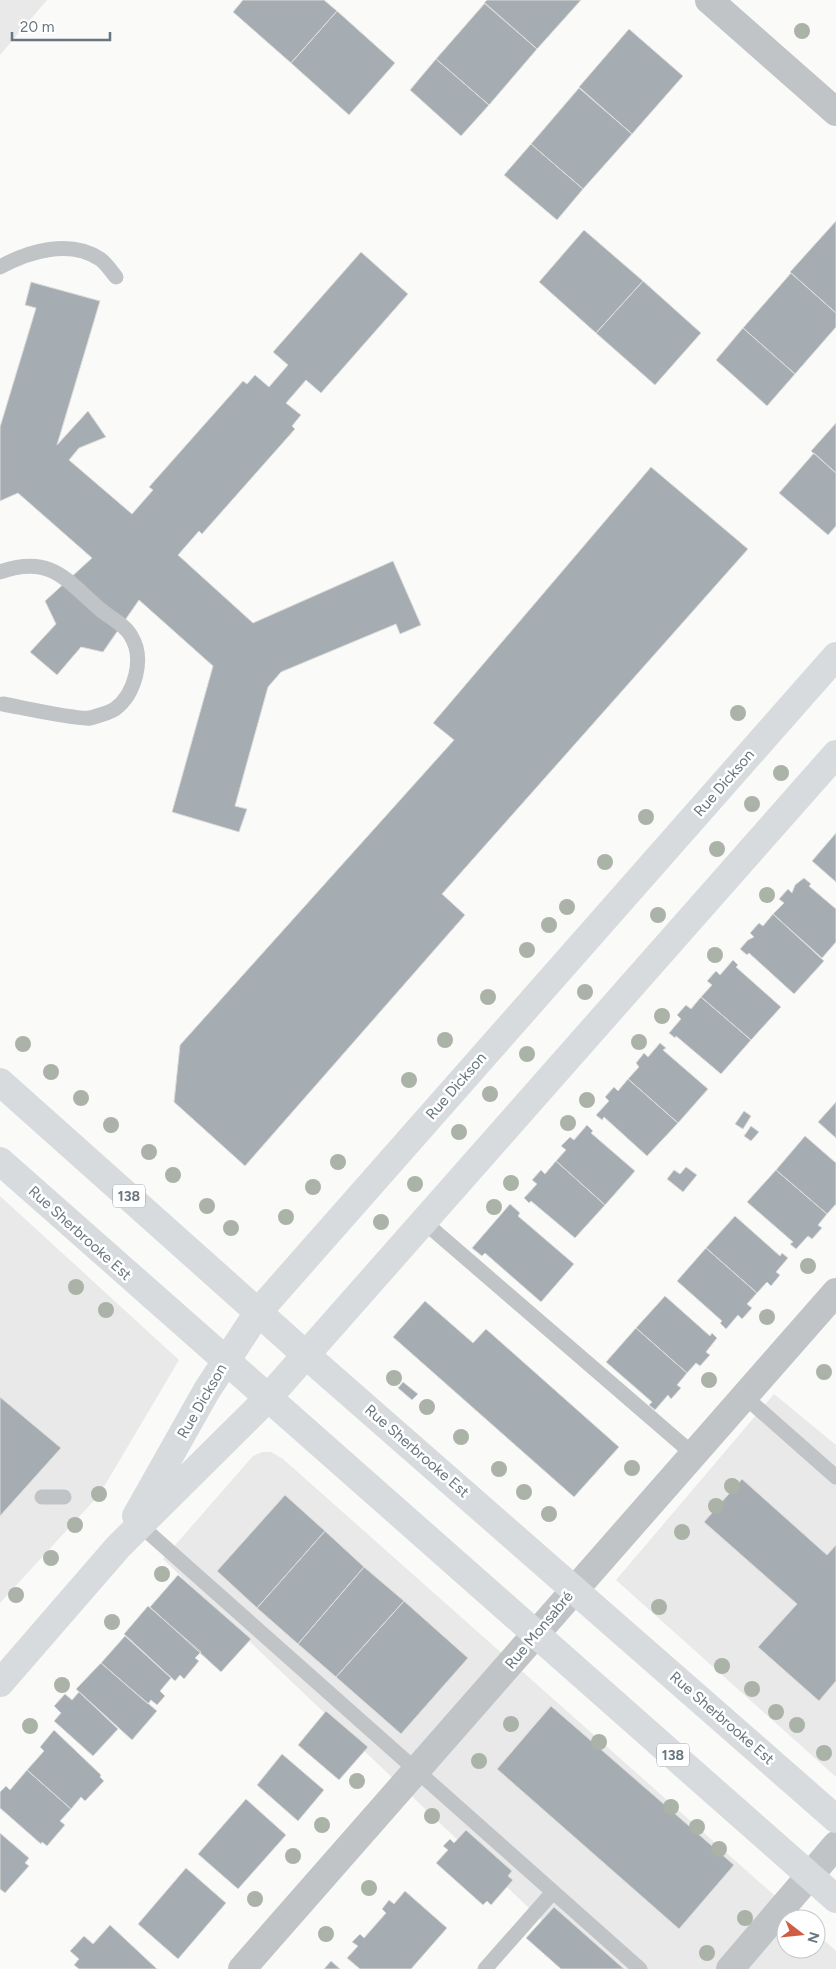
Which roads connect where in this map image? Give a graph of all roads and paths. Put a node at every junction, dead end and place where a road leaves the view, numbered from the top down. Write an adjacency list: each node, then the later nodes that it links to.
1 (709, 0): 2 (street)
2 (836, 112)
3 (0, 267): 4 (lane)
4 (116, 277)
5 (0, 572): 7 (lane)
6 (836, 656): 13 (main road, Rue Dickson)
7 (1, 703)
8 (836, 754): 11 (main road, Rue Dickson)
9 (0, 1082): 13 (main road, Rue Sherbrooke Est / 138)
10 (0, 1161): 15 (main road, Rue Sherbrooke Est / 138)
11 (423, 1221): 14 (main road, Rue Dickson); 18 (lane)
12 (836, 1292): 16 (street, Rue Monsabré)
13 (258, 1311): 14 (main road, Rue Sherbrooke Est / 138); 15 (main road, Rue Dickson)
14 (306, 1354): 17 (main road, Rue Dickson); 24 (main road, Rue Sherbrooke Est / 138)
15 (225, 1361): 17 (main road, Rue Sherbrooke Est / 138); 23 (main road, Rue Dickson)
16 (744, 1396): 18 (street, Rue Monsabré); 19 (lane)
17 (267, 1399): 22 (main road, Rue Dickson); 25 (main road, Rue Sherbrooke Est / 138)
18 (693, 1454): 24 (street, Rue Monsabré)
19 (836, 1477)
20 (42, 1497): 21 (lane)
21 (64, 1497)
22 (140, 1525): 23 (main road, Rue Dickson); 27 (lane)
23 (118, 1547): 26 (main road, Rue Dickson)
24 (574, 1588): 25 (street, Rue Monsabré); 28 (main road, Rue Sherbrooke Est / 138)
25 (536, 1634): 27 (street, Rue Monsabré); 30 (main road, Rue Sherbrooke Est / 138)
26 (0, 1683)
27 (416, 1770): 31 (lane); 33 (street, Rue Monsabré)
28 (836, 1819)
29 (836, 1845): 30 (street)
30 (811, 1875): 32 (main road, Rue Sherbrooke Est / 138); 36 (street)
31 (553, 1892): 34 (lane); 35 (lane)
32 (836, 1898)
33 (242, 1969)
34 (485, 1969)
35 (640, 1969)
36 (730, 1969)

